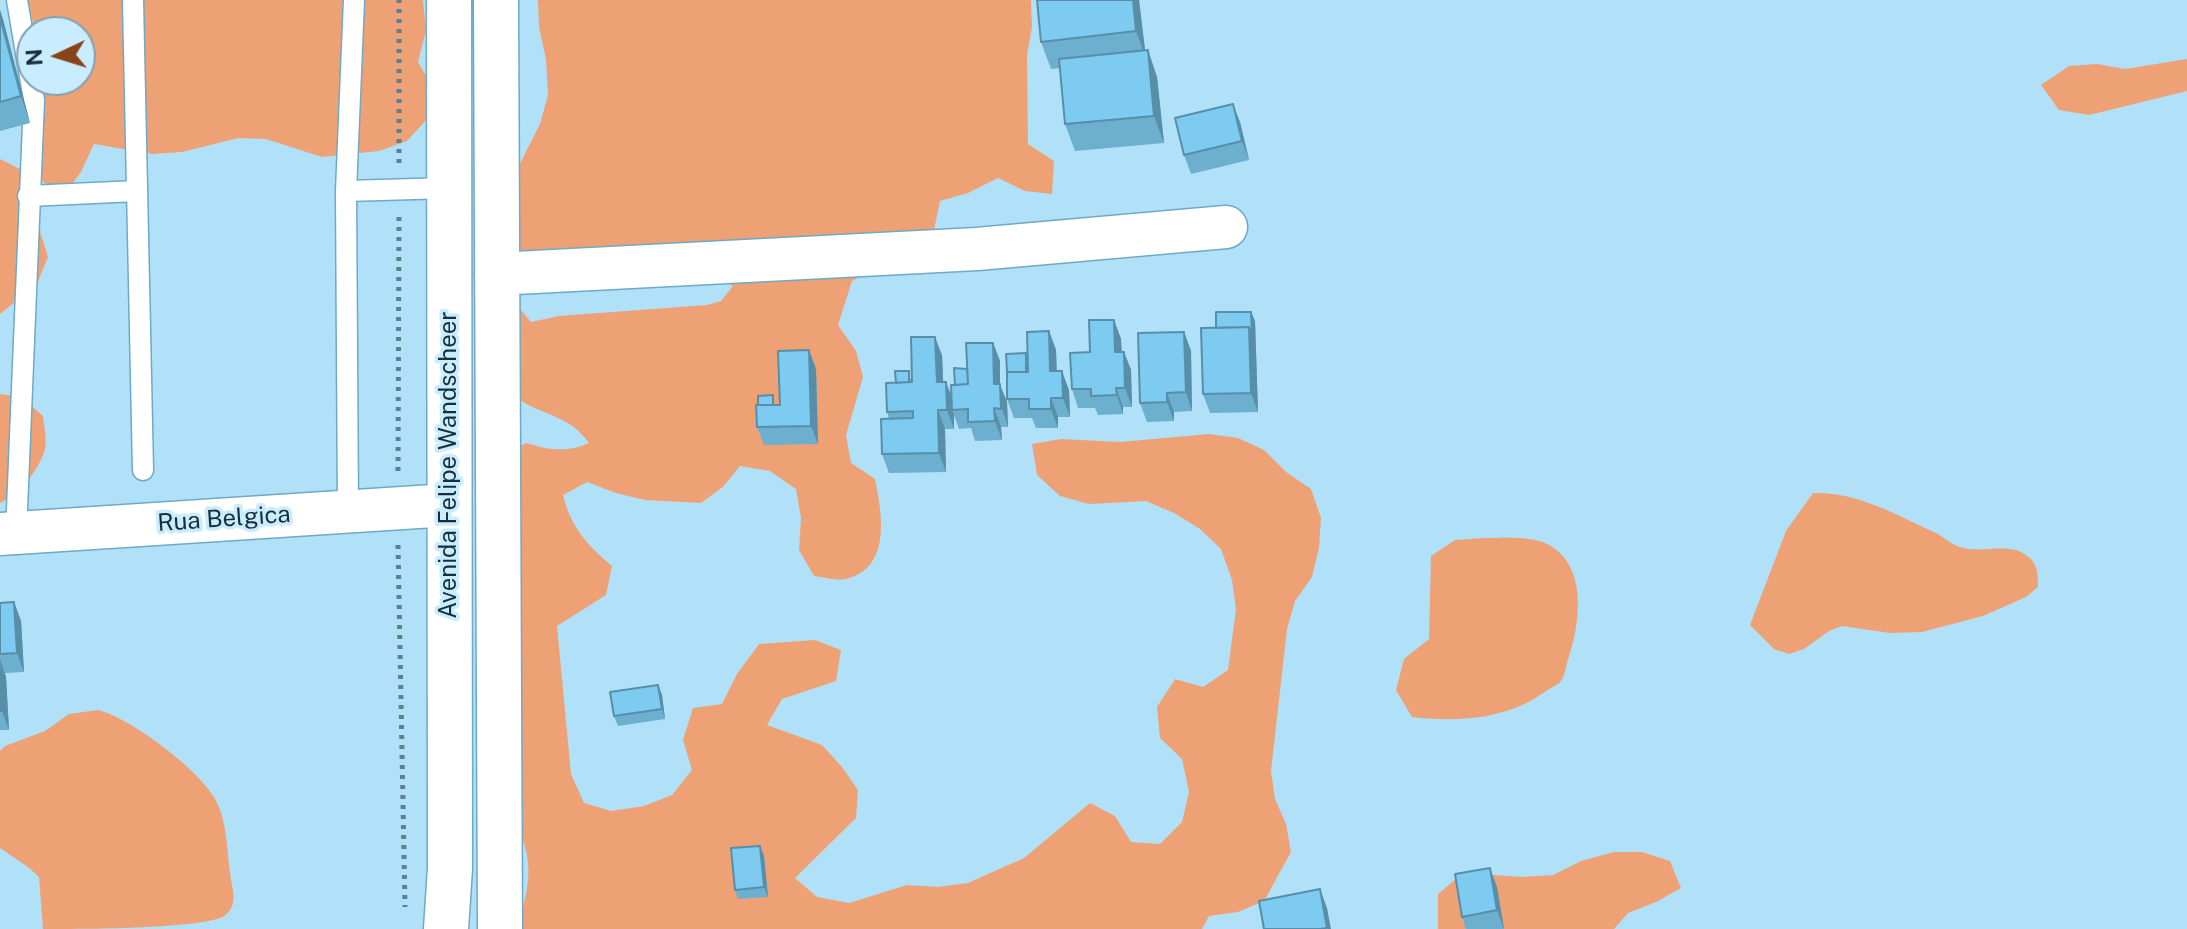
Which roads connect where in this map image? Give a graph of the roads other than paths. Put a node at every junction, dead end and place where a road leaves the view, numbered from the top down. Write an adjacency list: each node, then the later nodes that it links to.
1 (17, 0): 9 (lane)
2 (133, 0): 7 (lane)
3 (354, 0): 8 (lane)
4 (449, 0): 6 (main road, Avenida Felipe Wandscheer)
5 (496, 0): 11 (main road, Avenida Felipe Wandscheer)
6 (449, 188): 8 (lane); 13 (main road, Avenida Felipe Wandscheer)
7 (137, 191): 9 (lane); 12 (lane)
8 (346, 191): 14 (lane)
9 (28, 196): 15 (lane)
10 (1226, 227): 11 (street)
11 (496, 274): 17 (main road, Avenida Felipe Wandscheer)
12 (143, 470)
13 (449, 505): 14 (street, Rua Belgica); 16 (main road, Avenida Felipe Wandscheer)
14 (348, 511): 15 (street, Rua Belgica)
15 (8, 534)
16 (446, 929)
17 (500, 929)

